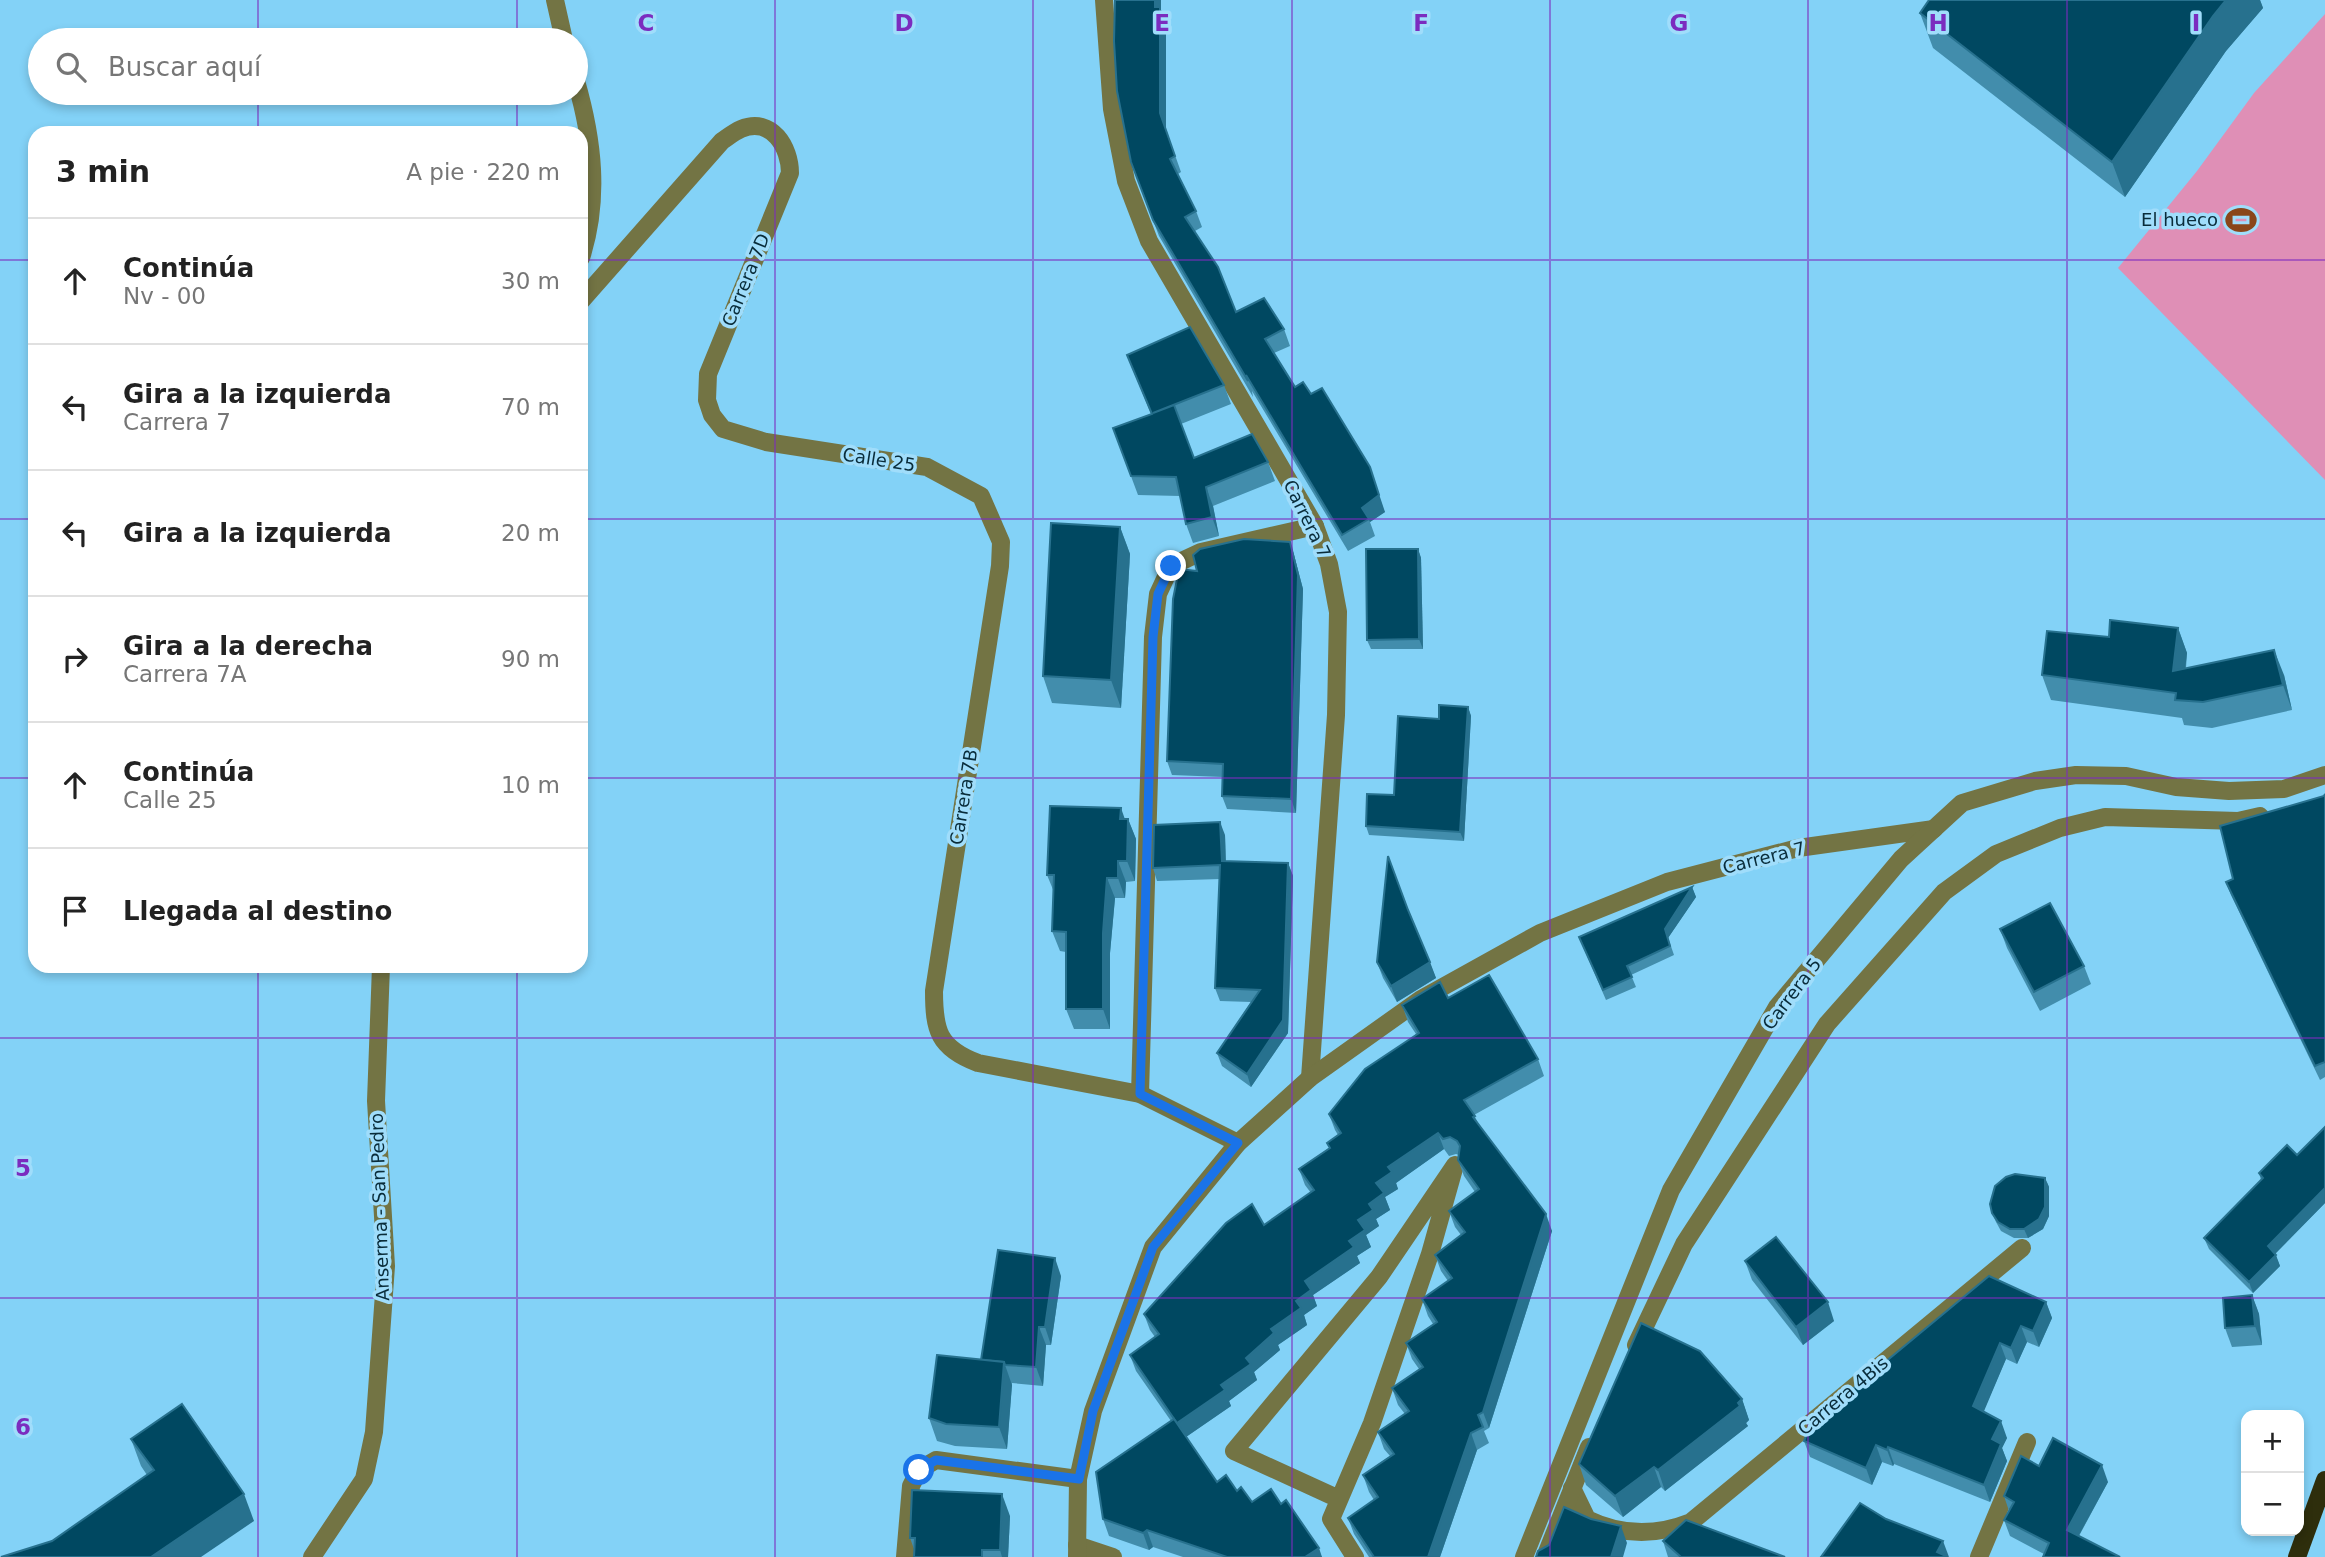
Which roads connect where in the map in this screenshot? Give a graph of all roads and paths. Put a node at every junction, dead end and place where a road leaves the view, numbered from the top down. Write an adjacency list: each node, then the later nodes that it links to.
1 (555, 0): 3 (street)
2 (1104, 0): 10 (street, Carrera 7)
3 (561, 28)
4 (581, 105): 5 (street)
5 (585, 126)
6 (588, 139): 7 (street)
7 (588, 232)
8 (588, 293): 9 (street, Carrera 7D)
9 (723, 429): 11 (street, Calle 25)
10 (1314, 526): 16 (street, Carrera 7); 17 (street)
11 (1001, 542): 17 (street, Carrera 7B)
12 (2323, 774): 14 (street, Carrera 5)
13 (2273, 814): 20 (street)
14 (1934, 829): 16 (street, Carrera 7); 34 (street, Carrera 5)
15 (381, 973): 30 (street, Anserma - San Pedro)
16 (1310, 1079): 18 (street, Carrera 7)
17 (1140, 1094): 18 (street)
18 (1238, 1143): 23 (street, Carrera 7)
19 (2022, 1248): 27 (street, Carrera 4Bis)
20 (1627, 1362)
21 (1595, 1433): 25 (street)
22 (2027, 1442): 36 (street)
23 (1079, 1479): 29 (street, Carrera 7); 31 (street)
24 (2325, 1480): 37 (main road)
25 (1572, 1488): 27 (street, Carrera 4Bis); 35 (street)
26 (1339, 1499): 26 (street); 33 (street)
27 (1691, 1522): 28 (street)
28 (1715, 1532)
29 (1077, 1551): 32 (street)
30 (312, 1557)
31 (905, 1557)
32 (1113, 1557)
33 (1355, 1557)
34 (1524, 1557)
35 (1545, 1557)
36 (1979, 1557)
37 (2297, 1557)

